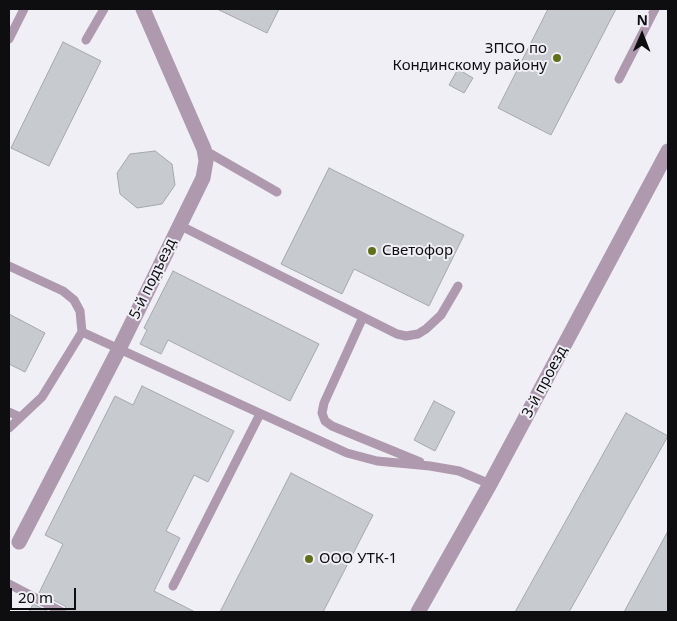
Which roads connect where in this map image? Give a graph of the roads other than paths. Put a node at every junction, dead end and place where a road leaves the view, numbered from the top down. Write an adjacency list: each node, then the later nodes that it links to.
1 (24, 9): 5 (lane)
2 (104, 9): 6 (lane)
3 (143, 9): 8 (street, 5-й подъезд)
4 (655, 9): 7 (lane)
5 (10, 34)
6 (86, 40)
7 (619, 79)
8 (204, 150): 10 (lane); 11 (street, 5-й подъезд)
9 (668, 151): 22 (street, 3-й проезд)
10 (277, 192)
11 (179, 224): 14 (lane); 16 (street, 5-й подъезд)
12 (9, 266): 15 (lane)
13 (458, 286): 14 (lane)
14 (363, 317): 21 (lane)
15 (82, 332): 16 (lane); 19 (lane)
16 (119, 350): 18 (lane); 23 (street, 5-й подъезд)
17 (9, 412): 19 (lane)
18 (260, 414): 21 (lane); 25 (lane)
19 (20, 417): 20 (lane)
20 (9, 428)
21 (430, 466): 22 (lane)
22 (490, 484): 27 (street, 3-й проезд)
23 (19, 542)
24 (9, 584): 26 (lane)
25 (172, 586)
26 (62, 612)
27 (418, 612)

